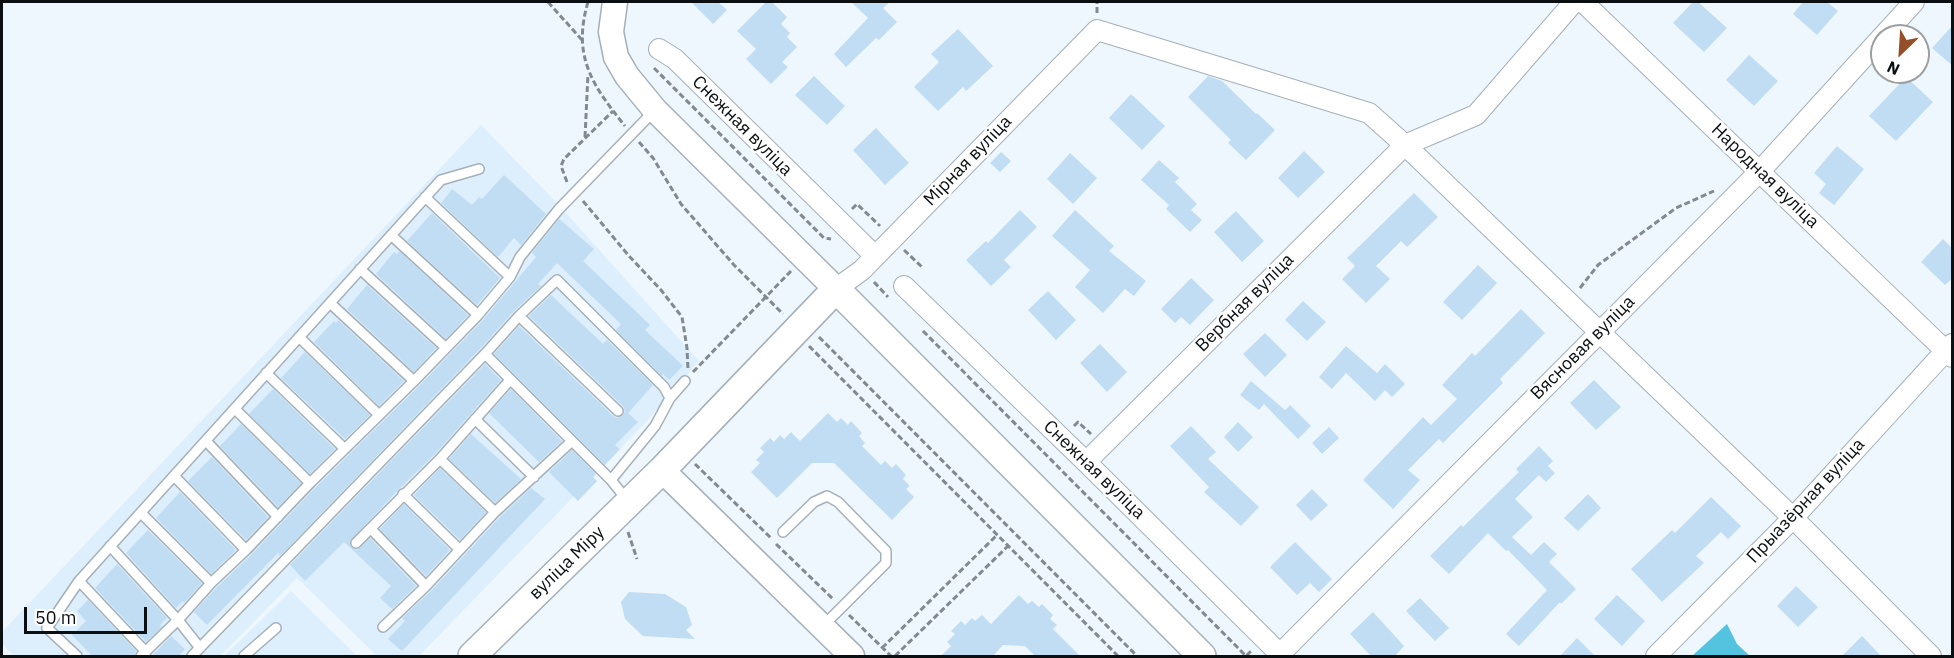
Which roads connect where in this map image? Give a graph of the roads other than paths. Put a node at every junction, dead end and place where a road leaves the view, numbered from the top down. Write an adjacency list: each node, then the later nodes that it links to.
1 (615, 2): 8 (street)
2 (1574, 2): 9 (street)
3 (1583, 2): 11 (street, Народная вуліца)
4 (1914, 2): 5 (street, Вясновая вуліца)
5 (1893, 24)
6 (659, 49): 14 (street, Снежная вуліца)
7 (1870, 49): 11 (street, Вясновая вуліца)
8 (655, 110): 16 (lane); 17 (street)
9 (1405, 144): 14 (street, Мірная вуліца); 22 (street); 40 (street, Вербная вуліца)
10 (478, 169): 12 (lane)
11 (1760, 171): 22 (street, Вясновая вуліца); 25 (street, Народная вуліца)
12 (425, 197): 13 (lane); 16 (lane)
13 (391, 235): 15 (lane); 20 (lane)
14 (868, 263): 17 (street, Мірная вуліца)
15 (360, 269): 19 (lane); 24 (lane)
16 (510, 277): 20 (lane)
17 (836, 289): 41 (main road, вуліца Міру); 73 (main road)
18 (897, 292): 40 (street, Снежная вуліца)
19 (330, 303): 23 (lane); 29 (lane)
20 (478, 315): 24 (lane)
21 (519, 316): 26 (lane); 31 (lane); 33 (lane)
22 (1598, 332): 51 (street); 67 (street, Вясновая вуліца)
23 (299, 337): 27 (lane); 34 (lane)
24 (445, 347): 29 (lane)
25 (1950, 351): 51 (street, Прыазёрная вуліца)
26 (485, 354): 28 (lane); 65 (lane)
27 (266, 373): 32 (lane); 38 (lane)
28 (510, 380): 35 (lane); 37 (lane)
29 (414, 381): 34 (lane)
30 (685, 381): 31 (lane)
31 (670, 398): 44 (lane)
32 (235, 408): 36 (lane); 45 (lane)
33 (618, 411)
34 (379, 415): 38 (lane)
35 (475, 419): 39 (lane); 43 (lane)
36 (206, 441): 42 (lane); 50 (lane)
37 (572, 441): 43 (lane); 44 (lane)
38 (345, 449): 45 (lane)
39 (440, 459): 46 (lane); 48 (lane)
40 (1086, 462): 67 (street, Снежная вуліца)
41 (662, 470): 47 (main road, вуліца Міру); 63 (street)
42 (174, 476): 49 (lane); 57 (lane)
43 (534, 477): 48 (lane)
44 (611, 480): 47 (lane)
45 (310, 483): 50 (lane)
46 (404, 494): 52 (lane); 56 (lane)
47 (629, 502): 71 (main road, вуліца Міру)
48 (495, 512): 56 (lane)
49 (141, 513): 55 (lane); 59 (lane)
50 (278, 517): 57 (lane)
51 (1793, 518): 74 (street, Прыазёрная вуліца); 75 (street)
52 (371, 529): 54 (lane); 60 (lane)
53 (783, 532): 63 (lane)
54 (356, 543)
55 (110, 546): 58 (lane); 61 (lane)
56 (459, 549): 60 (lane)
57 (246, 550): 59 (lane)
58 (79, 581): 66 (lane); 68 (lane)
59 (211, 583): 61 (lane)
60 (426, 586): 62 (lane)
61 (178, 620): 65 (lane); 66 (lane)
62 (383, 627)
63 (822, 627): 72 (street)
64 (276, 628): 70 (lane)
65 (200, 648): 69 (lane)
66 (144, 654)
67 (1281, 655)
68 (77, 657)
69 (192, 657)
70 (244, 657)
71 (472, 657)
72 (852, 657)
73 (1202, 657)
74 (1656, 657)
75 (1931, 657)

